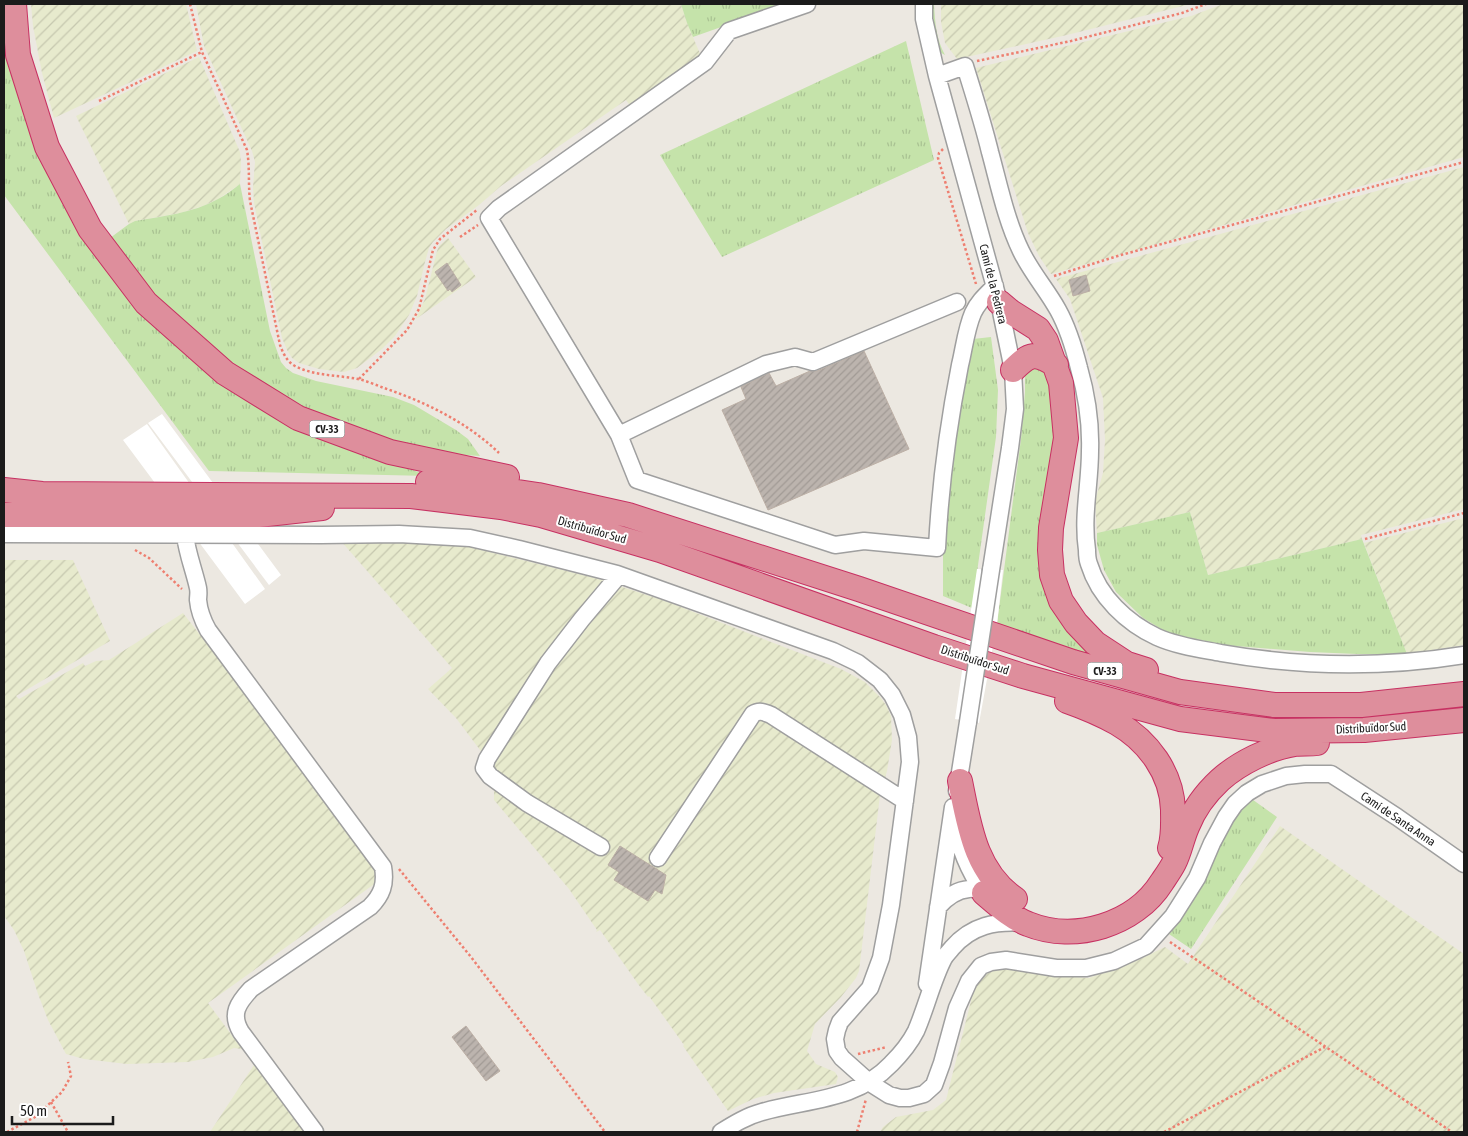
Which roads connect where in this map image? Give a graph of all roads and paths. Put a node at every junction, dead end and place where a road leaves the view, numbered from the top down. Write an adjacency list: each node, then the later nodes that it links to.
1 (14, 4): 31 (highway, CV-33)
2 (190, 4): 6 (path)
3 (807, 4): 12 (street)
4 (924, 4): 8 (street, Camí de la Pedrera)
5 (1206, 4): 7 (path)
6 (202, 52): 9 (path); 21 (path)
7 (965, 66): 8 (street); 14 (street)
8 (937, 76): 16 (street, Camí de la Pedrera)
9 (99, 101)
10 (947, 147): 15 (path)
11 (1464, 162): 14 (path)
12 (489, 218): 13 (path); 20 (street)
13 (460, 237)
14 (1040, 280): 32 (street)
15 (976, 285)
16 (997, 294): 18 (highway); 19 (street, Camí de la Pedrera); 20 (street)
17 (957, 302): 20 (street)
18 (1056, 365): 19 (highway); 35 (highway)
19 (1013, 370): 38 (street, Camí de la Pedrera, bridge)
20 (619, 436)
21 (499, 453)
22 (4, 475): 31 (highway)
23 (4, 490): 24 (highway, CV-33)
24 (501, 507): 26 (highway); 33 (highway, Distribuïdor Sud / CV-33)
25 (1464, 513): 29 (path)
26 (4, 516)
27 (4, 534): 28 (street)
28 (185, 535): 30 (street); 56 (street)
29 (1365, 539)
30 (619, 575): 39 (street); 40 (street)
31 (858, 589): 35 (highway, Distribuïdor Sud / CV-33)
32 (1464, 655)
33 (1023, 676): 36 (highway, Distribuïdor Sud / CV-33); 45 (highway)
34 (1464, 694): 35 (highway, Distribuïdor Sud / CV-33)
35 (1362, 705)
36 (1464, 720)
37 (1464, 731): 46 (highway)
38 (959, 796): 43 (street); 44 (street); 45 (highway)
39 (905, 801): 41 (street); 52 (street)
40 (601, 847)
41 (658, 858)
42 (1464, 864): 48 (street, Camí de Santa Anna)
43 (984, 893): 44 (street); 45 (street); 46 (highway); 47 (street)
44 (938, 907): 49 (street)
45 (1102, 914)
46 (1026, 924): 47 (street)
47 (977, 928): 49 (street)
48 (1158, 934): 50 (path); 52 (street)
49 (925, 1008): 52 (street)
50 (1325, 1046): 59 (path); 60 (path)
51 (68, 1062): 53 (path)
52 (870, 1083): 57 (street); 58 (path)
53 (51, 1102): 54 (path); 55 (path)
54 (8, 1132)
55 (68, 1132)
56 (315, 1132)
57 (721, 1132)
58 (857, 1132)
59 (1164, 1132)
60 (1452, 1132)

